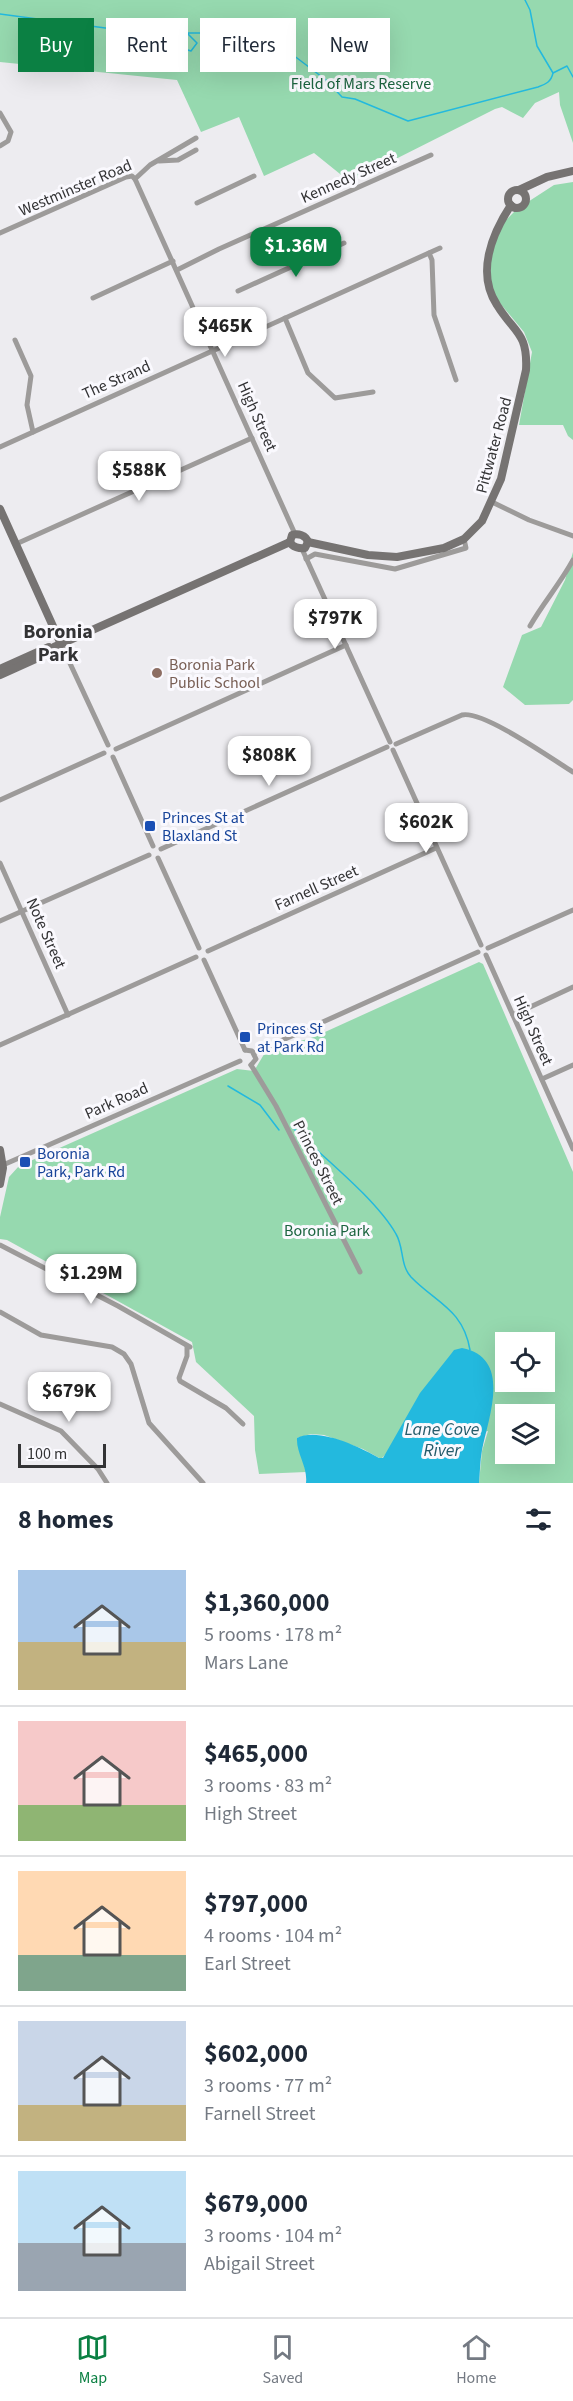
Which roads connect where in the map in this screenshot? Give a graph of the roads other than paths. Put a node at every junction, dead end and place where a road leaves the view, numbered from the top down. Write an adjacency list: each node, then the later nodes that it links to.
1 (0, 113): 3 (street)
2 (196, 138): 6 (street, Westminster Road)
3 (0, 146)
4 (196, 150): 6 (street, Westminster Road)
5 (431, 155): 19 (street, Kennedy Street)
6 (157, 161): 9 (street, Westminster Road)
7 (573, 173): 10 (main road); 11 (main road)
8 (254, 176): 12 (street)
9 (135, 179): 14 (street, Westminster Road); 18 (street, High Street)
10 (519, 190): 11 (main road); 13 (main road)
11 (526, 198): 13 (main road)
12 (197, 203)
13 (511, 205): 30 (main road, Pittwater Road)
14 (0, 233)
15 (344, 243): 20 (street)
16 (440, 248): 17 (street, The Strand)
17 (429, 253): 22 (street, The Strand); 25 (street)
18 (173, 261): 19 (street, High Street); 21 (street)
19 (177, 270): 24 (street, High Street)
20 (238, 291)
21 (93, 298)
22 (285, 318): 24 (street, The Strand); 26 (street)
23 (15, 340): 27 (street)
24 (213, 351): 27 (street, The Strand); 28 (street, High Street)
25 (456, 380)
26 (373, 392)
27 (33, 432): 29 (street, The Strand)
28 (252, 438): 33 (street, High Street); 38 (street)
29 (0, 447)
30 (492, 502): 34 (street); 35 (main road, Pittwater Road)
31 (0, 509): 32 (main road)
32 (5, 529): 38 (main road)
33 (295, 534): 36 (main road); 37 (main road)
34 (573, 536)
35 (464, 539): 37 (main road, Pittwater Road); 40 (street)
36 (290, 542): 39 (main road); 43 (main road)
37 (308, 542): 39 (main road)
38 (16, 544): 43 (main road)
39 (302, 549): 40 (street)
40 (306, 559): 44 (street)
41 (573, 560): 42 (street)
42 (530, 626)
43 (61, 644): 45 (main road); 48 (street)
44 (346, 645): 49 (street); 50 (street)
45 (51, 649): 46 (main road); 47 (main road)
46 (0, 669)
47 (0, 675)
48 (108, 745): 50 (street); 51 (street)
49 (392, 746): 53 (street); 56 (street); 57 (street)
50 (116, 749): 52 (street)
51 (104, 753): 52 (street); 54 (street)
52 (113, 757): 55 (street)
53 (573, 772)
54 (0, 800)
55 (153, 846): 57 (street); 58 (street)
56 (436, 848): 64 (street); 67 (street, Farnell Street)
57 (161, 849): 59 (street)
58 (149, 855): 59 (street); 62 (street)
59 (158, 858): 65 (street)
60 (0, 863): 62 (street, Note Street)
61 (573, 910): 66 (street)
62 (23, 911): 63 (street); 73 (street, Note Street)
63 (0, 921)
64 (481, 945): 66 (street); 68 (street)
65 (199, 948): 67 (street); 70 (street)
66 (488, 948): 69 (street)
67 (208, 951): 71 (street)
68 (478, 952): 69 (street); 77 (street)
69 (486, 955): 74 (street, High Street)
70 (196, 957): 71 (street); 73 (street)
71 (204, 960): 76 (street)
72 (573, 987): 74 (street)
73 (68, 1015): 75 (street)
74 (513, 1015): 81 (street, High Street)
75 (0, 1045)
76 (245, 1050): 77 (street); 78 (street)
77 (254, 1053): 79 (street)
78 (240, 1061): 79 (street); 84 (street, Park Road)
79 (250, 1065): 87 (street, Princes Street)
80 (573, 1065): 81 (street)
81 (542, 1079): 82 (street, High Street)
82 (573, 1149)
83 (0, 1150): 84 (main road)
84 (3, 1165): 85 (main road)
85 (0, 1184)
86 (0, 1245): 90 (street)
87 (360, 1272)
88 (0, 1312): 92 (street)
89 (0, 1404): 91 (street)
90 (243, 1424)
91 (107, 1483)
92 (203, 1483)

